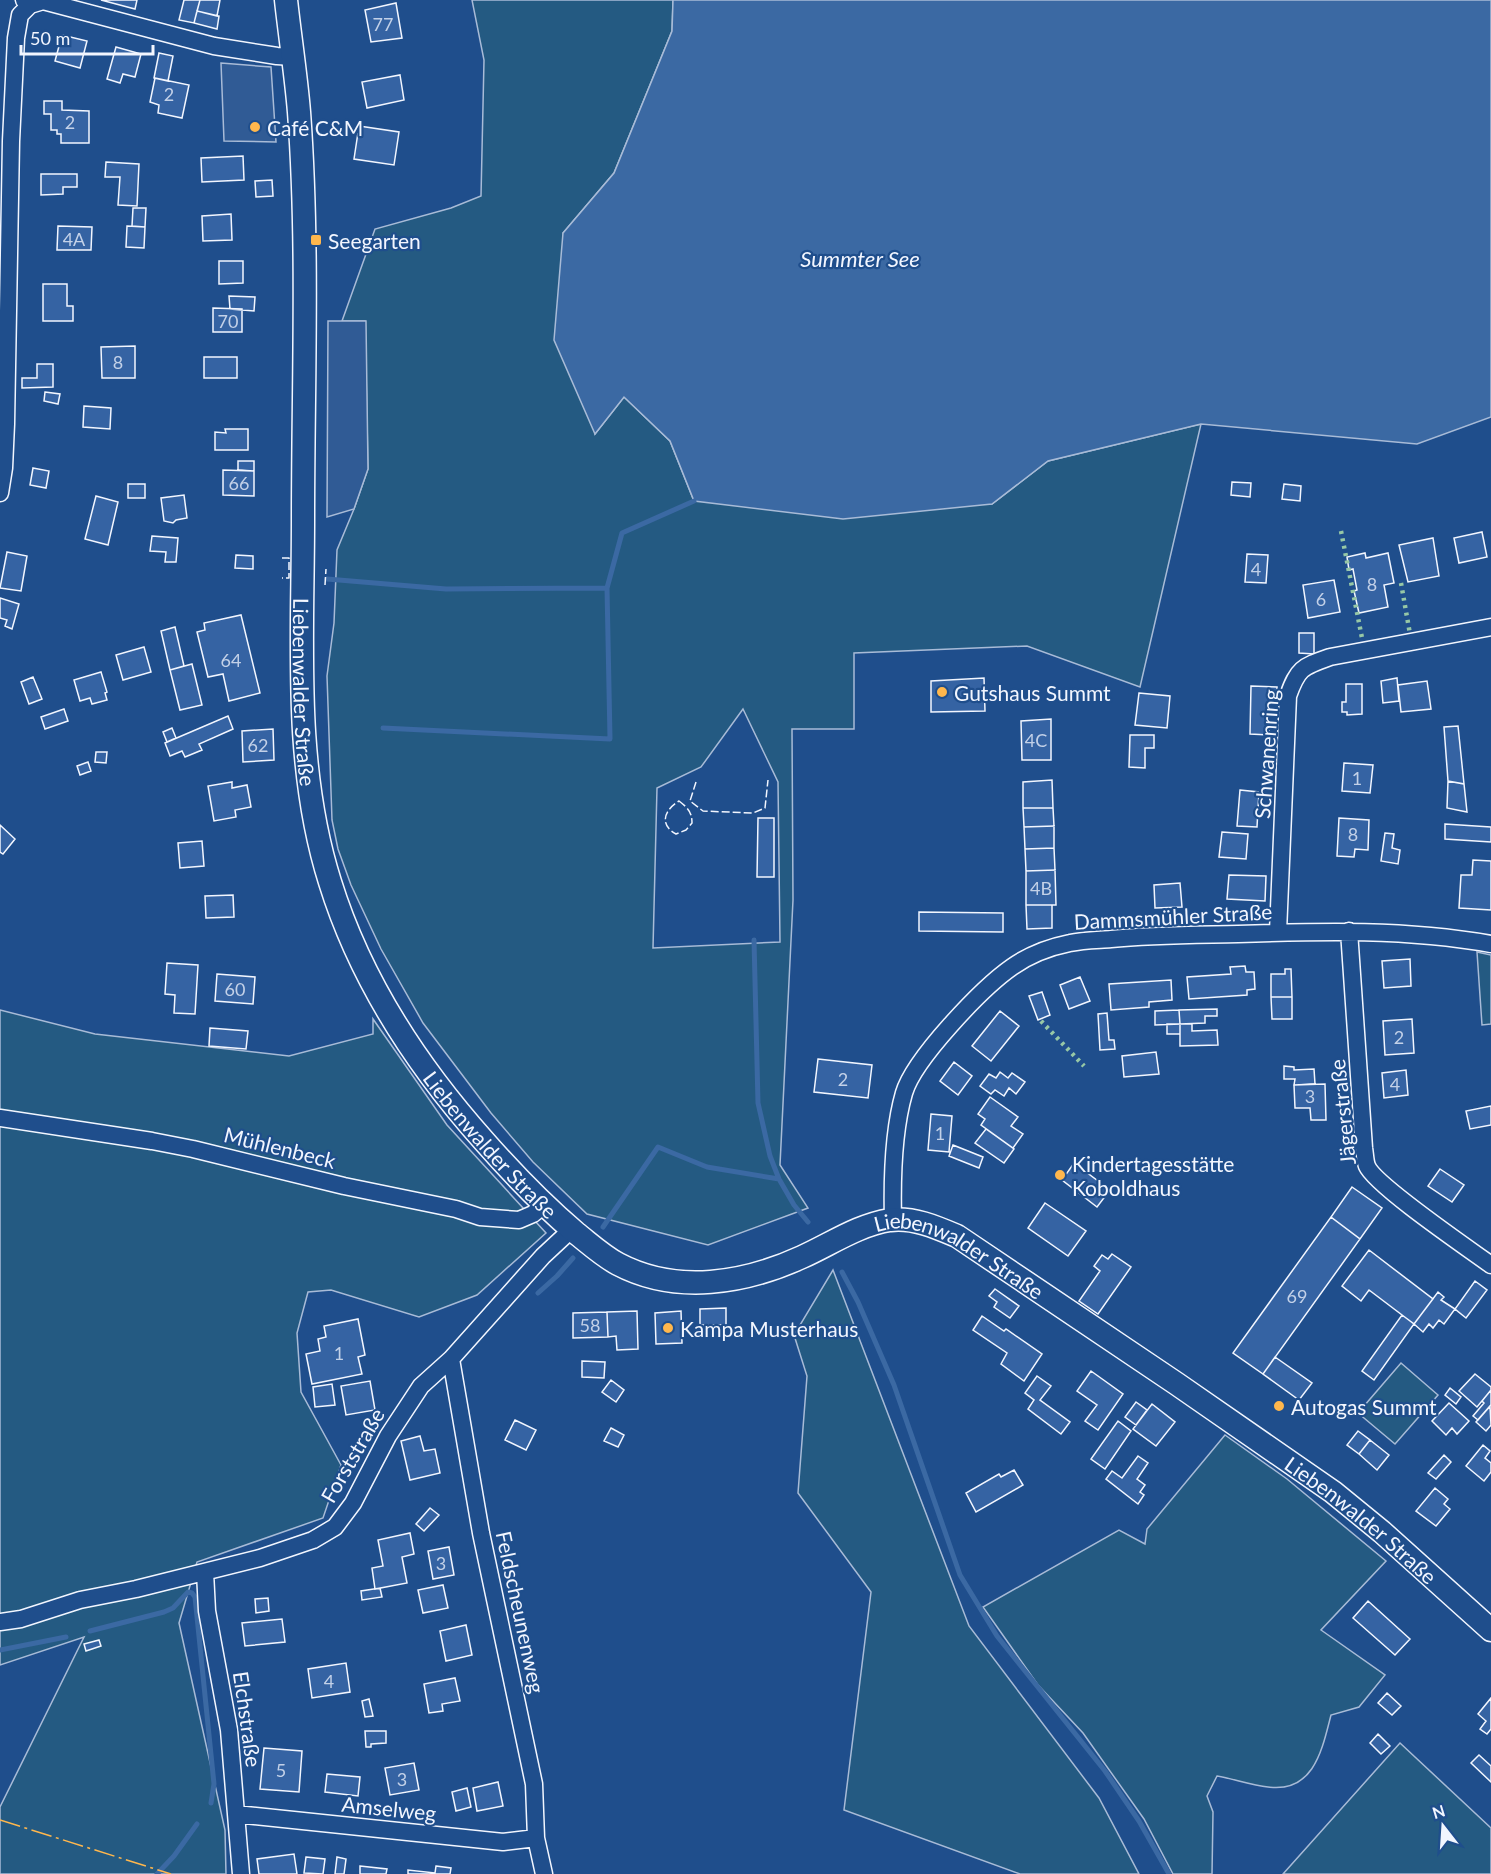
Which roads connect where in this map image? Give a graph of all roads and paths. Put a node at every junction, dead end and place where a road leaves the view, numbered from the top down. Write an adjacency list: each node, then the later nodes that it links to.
1 (286, 0): 3 (main road, Liebenwalder Straße)
2 (27, 3): 3 (street); 4 (street)
3 (293, 57): 10 (main road, Liebenwalder Straße)
4 (0, 493)
5 (1491, 627): 7 (street, Schwanenring)
6 (1349, 931): 7 (street, Dammsmühler Straße); 8 (street, Dammsmühler Straße); 13 (street, Jägerstraße)
7 (1278, 932): 11 (street, Dammsmühler Straße)
8 (1491, 944)
9 (0, 1118): 10 (street, Mühlenbeck)
10 (544, 1205): 12 (main road, Liebenwalder Straße)
11 (893, 1220): 12 (main road, Liebenwalder Straße); 17 (main road, Liebenwalder Straße)
12 (572, 1229): 14 (street, Forststraße)
13 (1491, 1265)
14 (452, 1359): 15 (street, Forststraße); 19 (street, Feldscheunenweg)
15 (205, 1572): 16 (street, Forststraße); 18 (street, Elchstraße)
16 (0, 1622)
17 (1491, 1629)
18 (236, 1814): 19 (street, Amselweg); 20 (street, Elchstraße)
19 (536, 1838): 21 (street, Feldscheunenweg)
20 (241, 1874)
21 (544, 1874)

